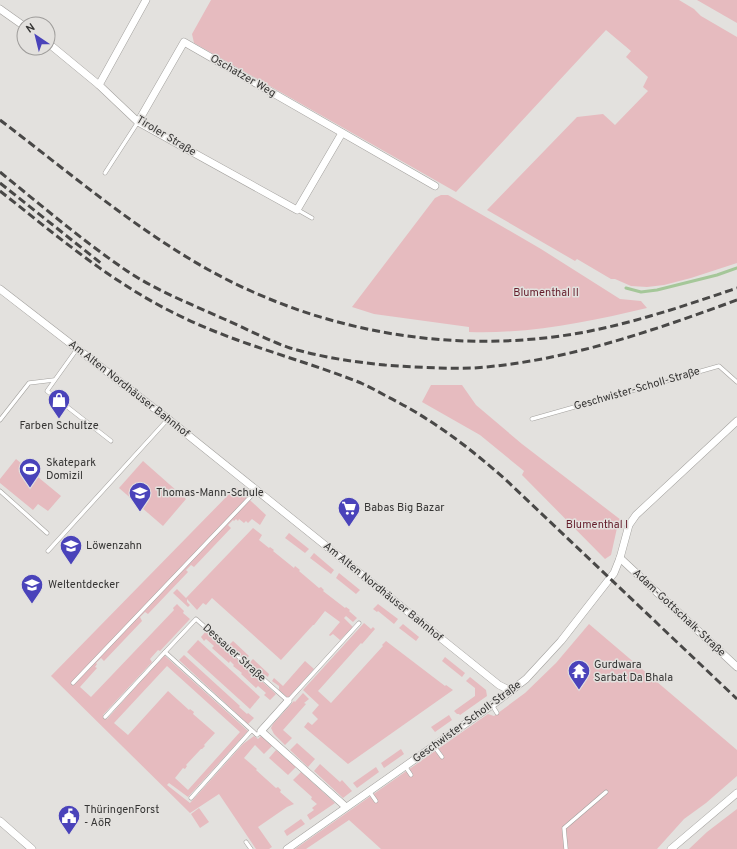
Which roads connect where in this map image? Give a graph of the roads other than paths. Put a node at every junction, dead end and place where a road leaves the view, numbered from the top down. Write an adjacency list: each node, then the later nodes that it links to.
1 (146, 0): 5 (street)
2 (0, 10): 3 (street)
3 (16, 21)
4 (56, 50): 5 (street, Tiroler Straße)
5 (99, 85): 6 (street, Tiroler Straße)
6 (138, 122): 7 (street, Oschatzer Weg); 8 (lane, Oschatzer Weg); 10 (street, Tiroler Straße)
7 (342, 133): 9 (street, Oschatzer Weg); 10 (street)
8 (105, 173)
9 (435, 186)
10 (297, 210): 11 (lane, Tiroler Straße)
11 (312, 218)
12 (0, 289): 13 (street, Am Alten Nordhäuser Bahnhof)
13 (78, 349): 14 (lane); 16 (street, Am Alten Nordhäuser Bahnhof)
14 (54, 380): 18 (lane); 20 (lane)
15 (737, 382): 17 (lane, Geschwister-Scholl-Straße)
16 (168, 419): 21 (street, Am Alten Nordhäuser Bahnhof); 24 (lane)
17 (532, 419)
18 (0, 420)
19 (737, 421): 25 (street, Geschwister-Scholl-Straße)
20 (111, 441)
21 (257, 490): 29 (lane); 30 (street, Am Alten Nordhäuser Bahnhof)
22 (0, 491): 23 (lane)
23 (47, 534)
24 (48, 551)
25 (620, 558): 28 (street, Adam-Gottschalk-Straße); 30 (street, Geschwister-Scholl-Straße)
26 (359, 623): 31 (lane)
27 (165, 652): 31 (lane, Dessauer Straße); 34 (lane, Dessauer Straße); 35 (lane)
28 (737, 667)
29 (73, 683)
30 (511, 691): 32 (street, Geschwister-Scholl-Straße)
31 (288, 701): 36 (street)
32 (492, 706): 33 (lane); 37 (street, Geschwister-Scholl-Straße)
33 (497, 712)
34 (105, 717)
35 (251, 731): 36 (lane); 44 (lane)
36 (261, 731): 46 (street)
37 (434, 746): 38 (lane); 39 (street, Geschwister-Scholl-Straße)
38 (442, 757)
39 (405, 766): 40 (lane); 41 (street, Geschwister-Scholl-Straße)
40 (411, 775)
41 (369, 791): 45 (lane); 46 (street, Geschwister-Scholl-Straße)
42 (606, 792): 52 (lane)
43 (737, 793): 53 (street)
44 (191, 798)
45 (376, 801)
46 (346, 807): 51 (street, Geschwister-Scholl-Straße)
47 (0, 821): 49 (street)
48 (246, 842): 50 (lane)
49 (32, 849)
50 (251, 849)
51 (287, 849)
52 (566, 849)
53 (671, 849)

